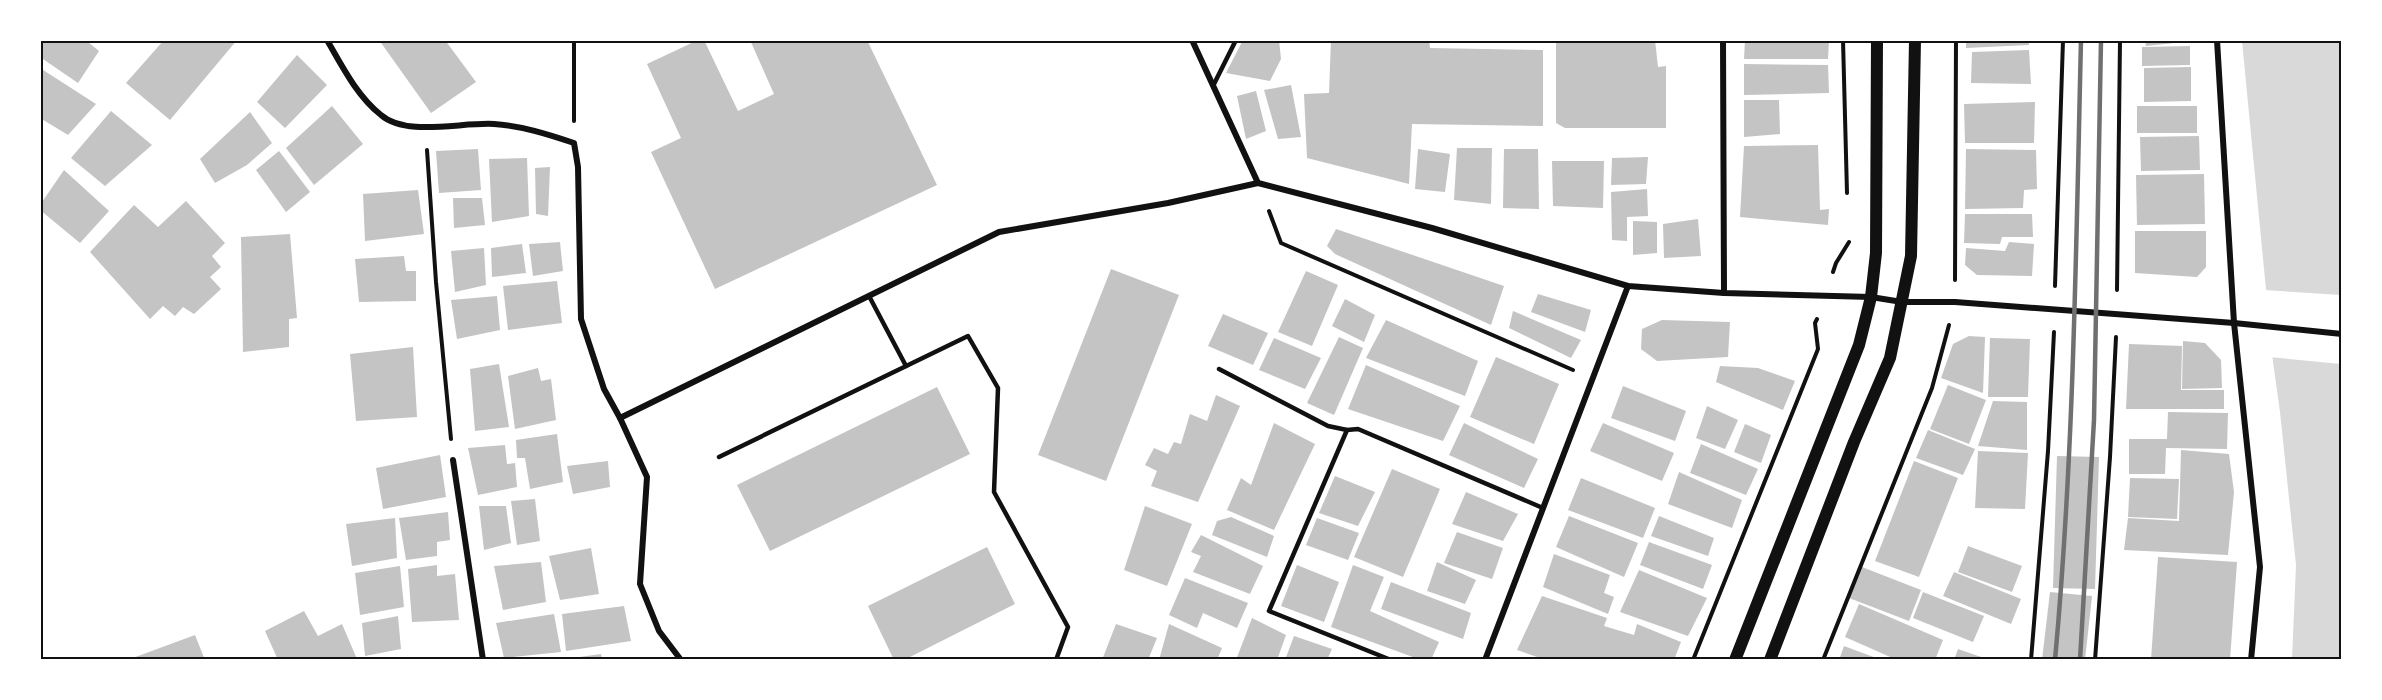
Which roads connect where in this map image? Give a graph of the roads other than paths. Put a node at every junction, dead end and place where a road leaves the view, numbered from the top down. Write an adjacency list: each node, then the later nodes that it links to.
1 (327, 40): 19 (street)
2 (1192, 40): 8 (street)
3 (1236, 40): 8 (lane)
4 (1723, 40): 11 (street)
5 (1877, 40): 13 (main road)
6 (1915, 40): 14 (main road)
7 (2217, 40): 15 (street)
8 (1213, 86): 9 (street)
9 (1258, 183): 10 (street); 12 (street)
10 (1628, 286): 11 (street); 23 (street)
11 (1724, 293): 13 (street)
12 (869, 296): 17 (lane); 19 (street)
13 (1871, 297): 14 (street); 29 (main road)
14 (1902, 302): 15 (street); 30 (main road)
15 (2234, 323): 16 (street); 31 (street)
16 (2342, 334)
17 (906, 366): 21 (lane); 26 (lane)
18 (1219, 369): 20 (lane)
19 (620, 418): 25 (street)
20 (1347, 430): 23 (lane); 27 (lane)
21 (719, 457)
22 (453, 460): 24 (street)
23 (1543, 508): 28 (street)
24 (483, 660)
25 (681, 660)
26 (1056, 660)
27 (1391, 660)
28 (1485, 660)
29 (1735, 660)
30 (1770, 660)
31 (2251, 660)

